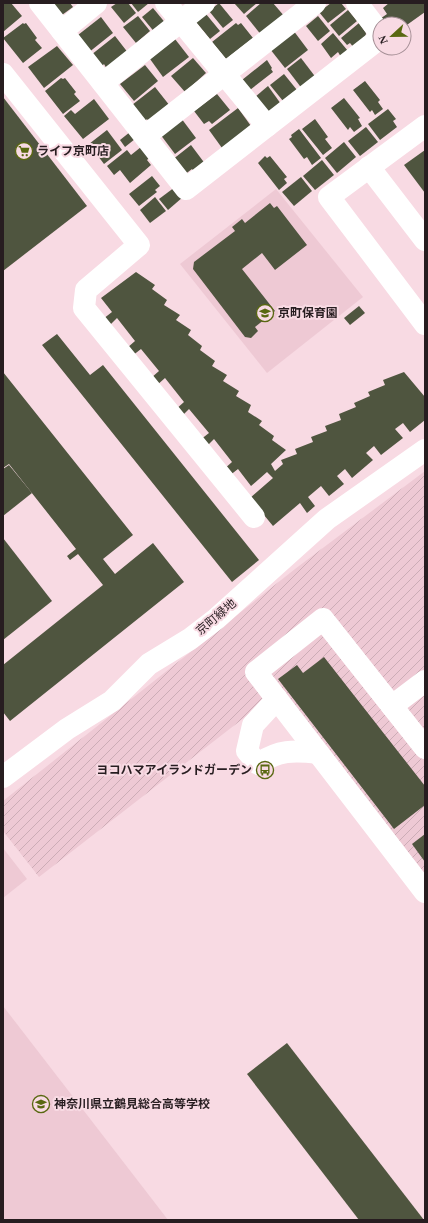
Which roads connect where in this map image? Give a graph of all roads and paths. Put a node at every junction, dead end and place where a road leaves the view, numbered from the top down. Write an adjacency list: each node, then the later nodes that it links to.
1 (40, 3): 9 (street)
2 (96, 3): 9 (street)
3 (166, 3): 7 (street)
4 (204, 3): 7 (street)
5 (315, 3): 11 (street)
6 (356, 3): 8 (street)
7 (181, 21): 11 (street); 13 (street)
8 (372, 23)
9 (62, 31): 13 (street)
10 (372, 44): 14 (street)
11 (224, 73): 14 (street); 16 (street)
12 (3, 74): 21 (street)
13 (103, 83): 16 (street)
14 (267, 126): 16 (street)
15 (425, 126): 17 (street)
16 (145, 136)
17 (370, 167): 18 (street); 19 (street)
18 (425, 240)
19 (425, 324)
20 (425, 450): 27 (street, 京町緑地)
21 (254, 517)
22 (425, 681): 24 (street)
23 (277, 699): 24 (street); 26 (street); 26 (street)
24 (392, 706): 25 (street)
25 (425, 748)
26 (318, 753): 28 (street)
27 (3, 777)
28 (425, 892)

